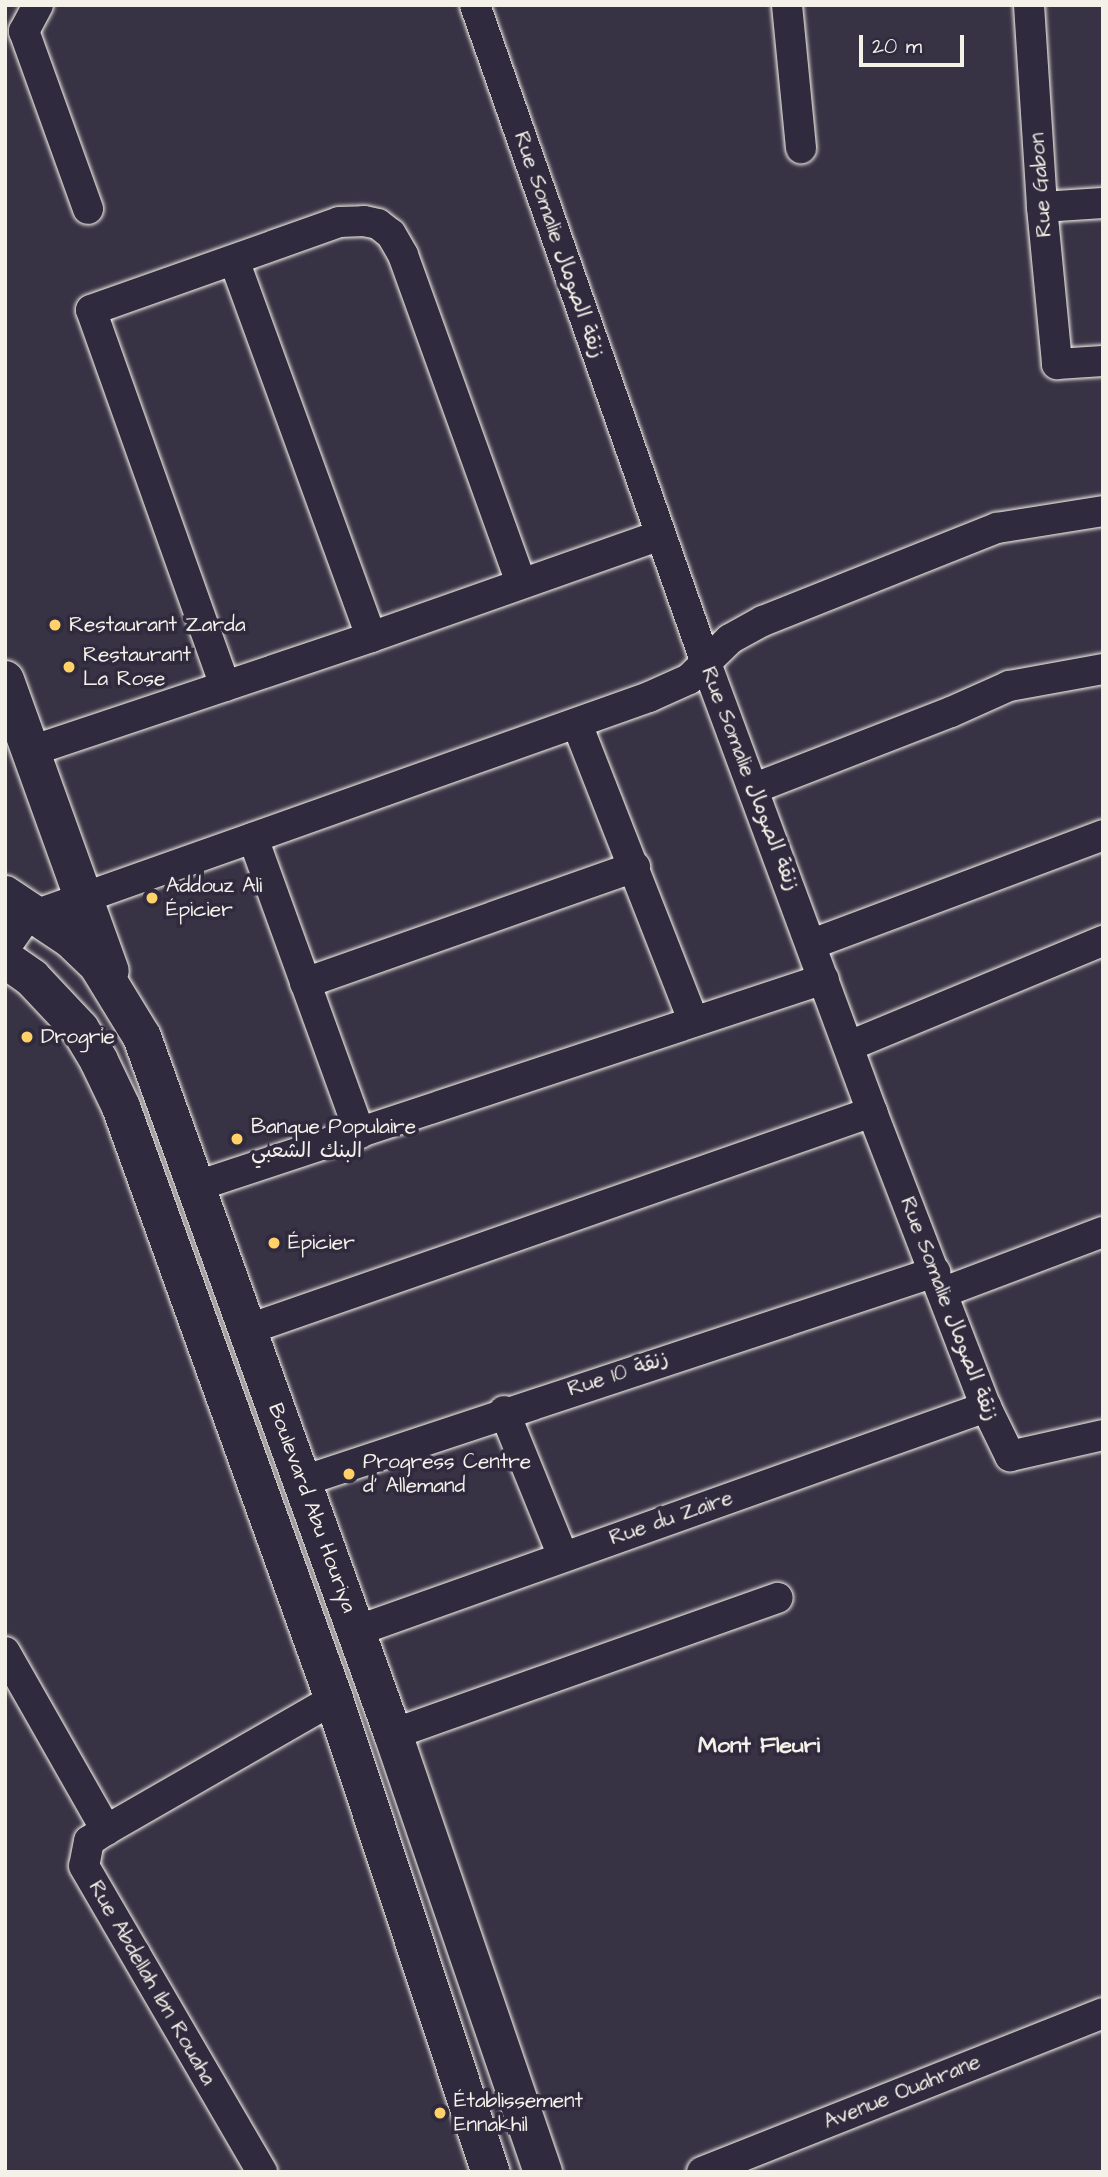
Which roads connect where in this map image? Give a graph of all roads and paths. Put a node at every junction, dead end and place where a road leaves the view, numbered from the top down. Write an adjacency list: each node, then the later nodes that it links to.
1 (38, 5): 5 (street)
2 (475, 5): 13 (street, Rue Somalie زنقة الصومال)
3 (787, 5): 6 (street)
4 (1029, 5): 8 (street, Rue Gabon)
5 (15, 34): 9 (street)
6 (802, 148)
7 (1103, 203): 8 (street)
8 (1042, 207): 11 (street, Rue Gabon)
9 (89, 209)
10 (234, 260): 14 (street); 15 (street); 19 (street)
11 (1103, 361)
12 (1103, 511): 16 (street)
13 (660, 535): 14 (street); 16 (street, Rue Somalie زنقة الصومال)
14 (521, 583): 15 (street)
15 (371, 637): 19 (street)
16 (706, 663): 20 (street); 22 (street, Rue Somalie زنقة الصومال)
17 (1103, 669): 22 (street)
18 (5, 680): 21 (main road)
19 (225, 686): 21 (street)
20 (577, 724): 24 (street); 25 (street)
21 (31, 751): 26 (main road)
22 (755, 788): 29 (street, Rue Somalie زنقة الصومال)
23 (1103, 835): 29 (street)
24 (253, 838): 26 (street); 33 (street)
25 (635, 867): 33 (street); 36 (street)
26 (84, 898): 27 (street); 34 (main road)
27 (20, 905): 30 (street); 34 (main road, Boulevard Abu Houriya)
28 (1103, 941): 37 (street)
29 (812, 944): 32 (street, Rue Somalie زنقة الصومال)
30 (5, 948)
31 (5, 959): 35 (main road, Boulevard Abu Houriya)
32 (824, 979): 36 (street); 37 (street, Rue Somalie زنقة الصومال)
33 (305, 983): 39 (street)
34 (117, 992): 35 (main road); 40 (main road, Boulevard Abu Houriya)
35 (53, 999): 52 (main road, Boulevard Abu Houriya)
36 (692, 1020): 39 (street)
37 (849, 1046): 38 (street, Rue Somalie زنقة الصومال)
38 (872, 1112): 42 (street, Rue Somalie زنقة الصومال); 43 (street)
39 (360, 1133): 40 (street)
40 (197, 1186): 43 (main road, Boulevard Abu Houriya)
41 (1103, 1232): 42 (street, Rue 10 زنقة)
42 (939, 1282): 44 (street, Rue Somalie زنقة الصومال); 45 (street, Rue 10 زنقة)
43 (248, 1329): 47 (main road, Boulevard Abu Houriya)
44 (986, 1407): 46 (street, Rue Somalie زنقة الصومال); 48 (street, Rue du Zaire)
45 (504, 1411): 47 (street, Rue 10 زنقة); 48 (street)
46 (1103, 1435)
47 (303, 1480): 50 (main road, Boulevard Abu Houriya)
48 (563, 1556): 50 (street, Rue du Zaire)
49 (778, 1598): 53 (street)
50 (356, 1631): 53 (main road, Boulevard Abu Houriya)
51 (5, 1652): 54 (street)
52 (334, 1699): 54 (street); 57 (main road, Boulevard Abu Houriya)
53 (393, 1734): 56 (main road, Boulevard Abu Houriya)
54 (106, 1830): 59 (street, Rue Abdellah Ibn Rouaha)
55 (1103, 2013): 58 (street, Avenue Ouahrane)
56 (500, 2050): 57 (main road); 61 (main road, Boulevard Abu Houriya)
57 (457, 2067): 60 (main road, Boulevard Abu Houriya)
58 (710, 2170)
59 (262, 2172)
60 (490, 2172)
61 (543, 2172)

